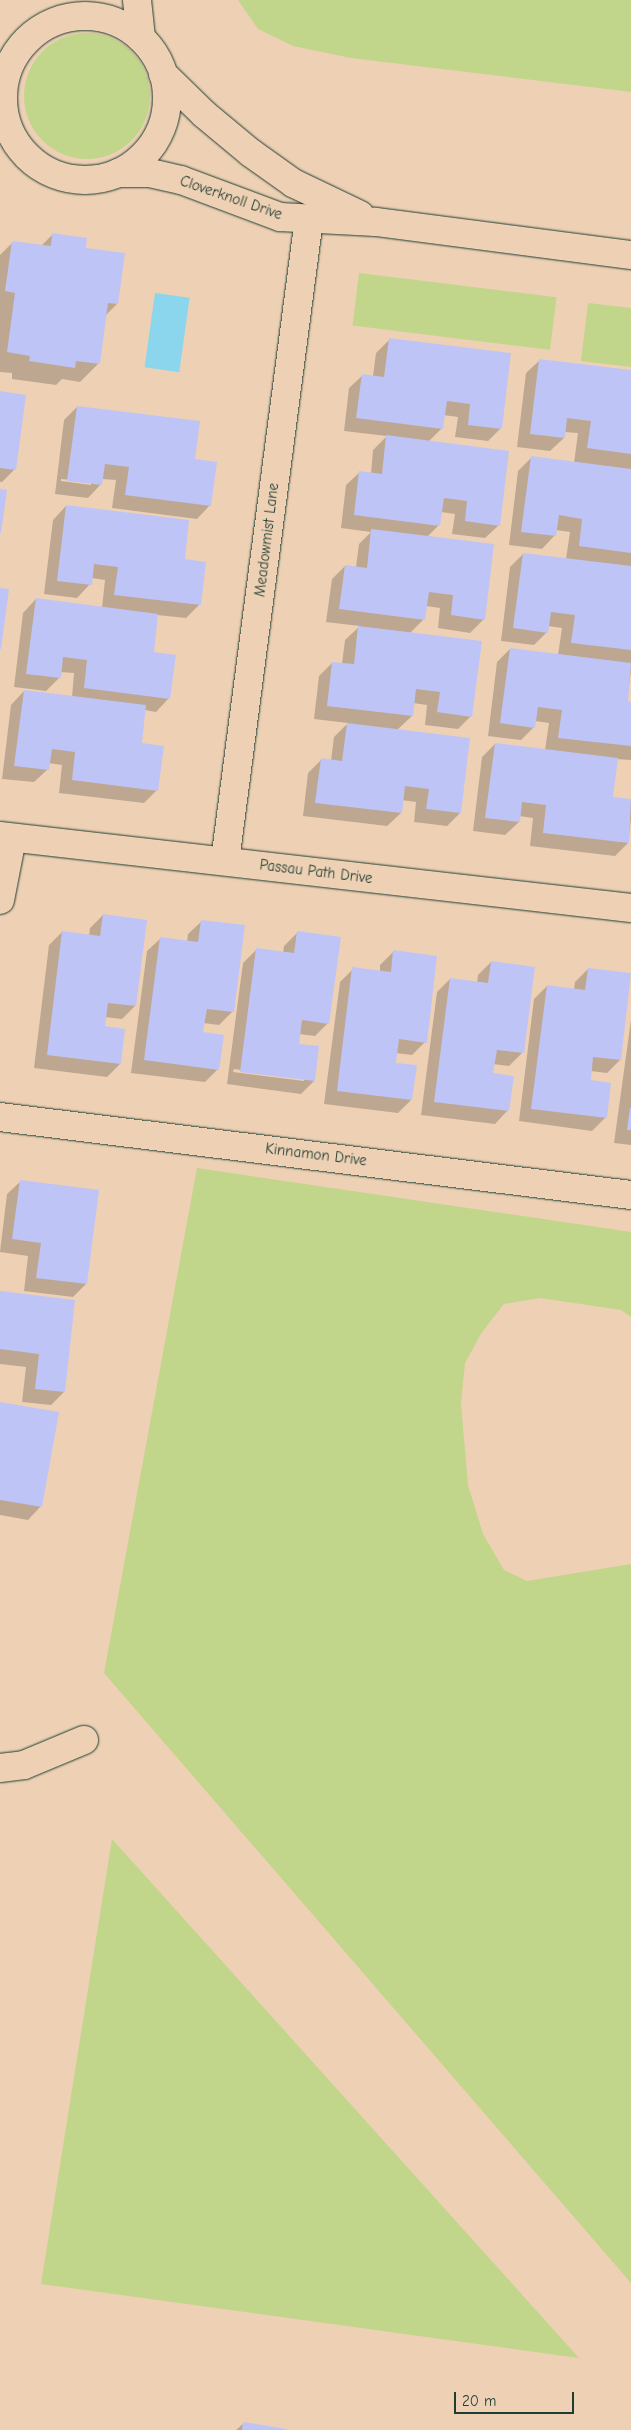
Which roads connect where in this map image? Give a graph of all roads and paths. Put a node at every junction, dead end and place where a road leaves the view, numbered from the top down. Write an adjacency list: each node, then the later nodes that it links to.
1 (52, 0): 3 (street)
2 (137, 0): 4 (street)
3 (40, 29): 4 (street); 5 (street)
4 (141, 38): 6 (street)
5 (8, 59): 7 (street)
6 (163, 74): 9 (street); 11 (street, Cloverknoll Drive)
7 (33, 161): 8 (street); 9 (street)
8 (0, 162)
9 (118, 173): 10 (street, Cloverknoll Drive)
10 (309, 219): 11 (street, Cloverknoll Drive); 14 (street, Meadowmist Lane)
11 (376, 222): 12 (street, Cloverknoll Drive)
12 (631, 255)
13 (6, 837): 14 (street, Passau Path Drive); 15 (street)
14 (225, 861): 16 (street, Passau Path Drive)
15 (0, 900)
16 (631, 908)
17 (0, 1117): 18 (street, Kinnamon Drive)
18 (631, 1194)
19 (84, 1740): 20 (street)
20 (0, 1768)

